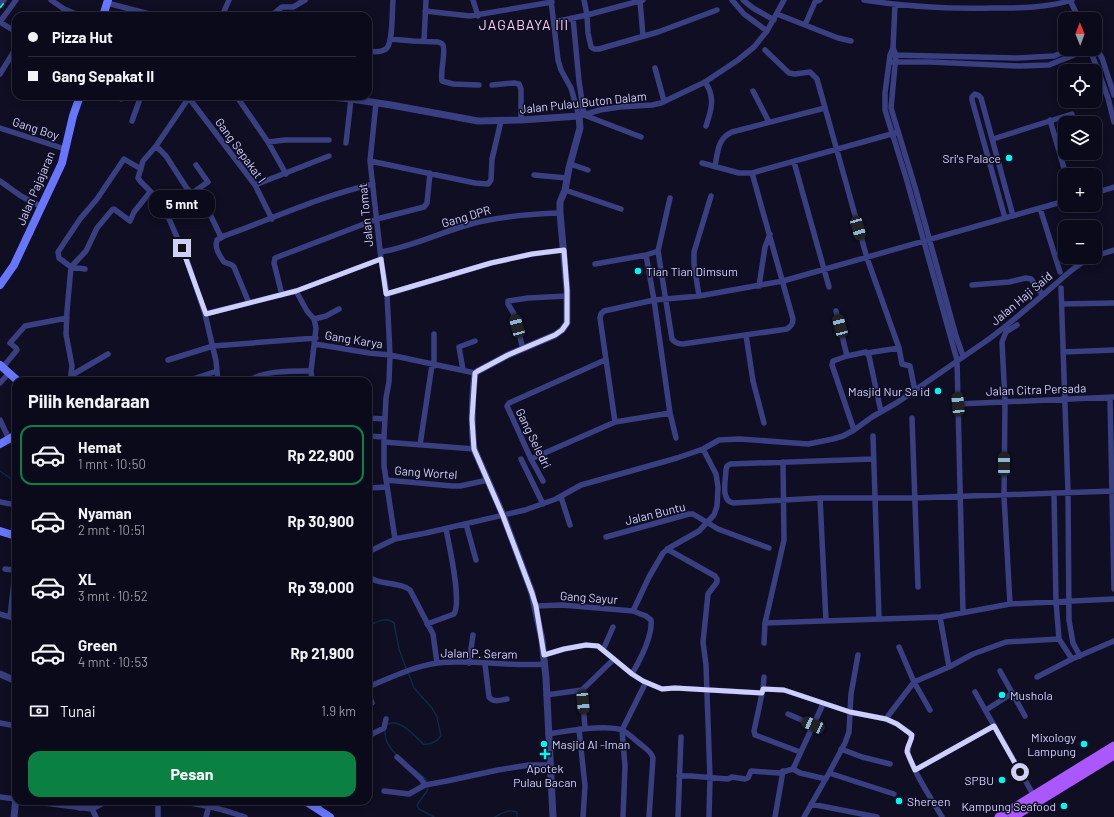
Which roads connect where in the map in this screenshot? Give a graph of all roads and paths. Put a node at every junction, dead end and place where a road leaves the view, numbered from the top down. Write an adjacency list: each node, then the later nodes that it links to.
1 (4, 0): 20 (street)
2 (16, 0): 35 (street)
3 (51, 0): 24 (street)
4 (229, 0): 27 (street)
5 (305, 0): 28 (street)
6 (393, 0): 41 (street)
7 (426, 0): 23 (street)
8 (473, 0): 32 (street)
9 (584, 0): 30 (street)
10 (641, 0): 30 (street); 40 (street)
11 (744, 0): 34 (street)
12 (784, 0): 31 (street, Jalan Pulau Buton Dalam)
13 (820, 0): 37 (street)
14 (864, 0): 21 (street)
15 (1071, 0): 18 (street); 29 (street)
16 (551, 1): 32 (street); 36 (street)
17 (733, 1): 39 (street)
18 (1063, 1): 21 (street)
19 (108, 2): 25 (main road); 26 (street)
20 (0, 4)
21 (895, 5): 48 (street)
22 (717, 10): 40 (street)
23 (425, 11): 32 (street); 42 (street)
24 (71, 12)
25 (104, 12)
26 (143, 12)
27 (224, 12)
28 (276, 12)
29 (1076, 12)
30 (587, 14): 33 (street); 40 (street)
31 (777, 14): 34 (street, Jalan Pulau Buton Dalam); 37 (street)
32 (478, 16)
33 (573, 18): 36 (street); 72 (street)
34 (774, 20): 39 (street, Jalan Pulau Buton Dalam)
35 (0, 22): 38 (street)
36 (554, 22): 72 (street)
37 (806, 25): 43 (street)
38 (12, 30)
39 (767, 32): 56 (street, Jalan Pulau Buton Dalam)
40 (643, 36)
41 (390, 39): 42 (street); 45 (street)
42 (424, 41): 57 (street)
43 (851, 41)
44 (765, 50): 70 (street)
45 (372, 52)
46 (12, 54): 54 (street)
47 (1058, 54): 48 (street)
48 (893, 55): 52 (street)
49 (1071, 56): 52 (street)
50 (1096, 56): 78 (street)
51 (1100, 56): 55 (street)
52 (892, 62): 81 (street); 82 (street)
53 (655, 68): 68 (street)
54 (0, 74)
55 (1112, 79): 60 (street)
56 (705, 82): 68 (street, Jalan Pulau Buton Dalam); 79 (street)
57 (478, 85)
58 (492, 86): 73 (street)
59 (753, 91): 77 (street)
60 (1114, 96)
61 (79, 100): 89 (main road, Jalan Pajajaran)
62 (140, 100): 75 (street)
63 (187, 100): 88 (street)
64 (191, 100): 108 (street, Gang Sepakat I)
65 (240, 100): 86 (street)
66 (351, 100): 87 (street)
67 (357, 100): 69 (street, Jalan Pulau Buton Dalam)
68 (664, 101): 72 (street, Jalan Pulau Buton Dalam)
69 (376, 103): 76 (street, Jalan Pulau Buton Dalam); 92 (street, Jalan Tomat)
70 (825, 108): 77 (street); 90 (street)
71 (1072, 114): 74 (street)
72 (581, 115): 73 (street, Jalan Pulau Buton Dalam); 83 (street); 95 (street)
73 (521, 120): 76 (street, Jalan Pulau Buton Dalam)
74 (1050, 120): 84 (street); 98 (street)
75 (132, 121)
76 (501, 121): 101 (street)
77 (769, 122): 97 (street)
78 (1114, 122)
79 (706, 126)
80 (1, 131): 89 (street, Gang Boy)
81 (898, 132): 82 (street); 127 (street)
82 (892, 135): 90 (street); 127 (street)
83 (641, 137)
84 (992, 139): 121 (street); 122 (street)
85 (329, 140): 86 (street)
86 (268, 142): 103 (street)
87 (346, 143)
88 (156, 146): 99 (street); 113 (street)
89 (65, 149): 117 (main road, Jalan Pajajaran)
90 (836, 151): 93 (street); 134 (street)
91 (329, 156): 103 (street)
92 (370, 161): 101 (street); 107 (street, Jalan Tomat)
93 (794, 162): 102 (street); 140 (street)
94 (702, 163): 97 (street)
95 (570, 164): 100 (street); 105 (street)
96 (196, 165): 113 (street)
97 (715, 166): 102 (street)
98 (1064, 168)
99 (141, 169): 112 (street); 138 (street)
100 (588, 170)
101 (430, 173): 124 (street)
102 (752, 173): 125 (street)
103 (286, 174): 108 (street)
104 (534, 175): 105 (street)
105 (567, 178): 110 (street)
106 (0, 182): 117 (street)
107 (373, 184): 123 (street); 124 (street, Jalan Tomat)
108 (255, 185): 123 (street, Gang Sepakat I)
109 (1114, 187): 111 (street)
110 (565, 190): 119 (street); 120 (street)
111 (1102, 191)
112 (150, 192): 138 (street); 161 (street)
113 (192, 193): 126 (street)
114 (711, 196): 153 (street)
115 (670, 198): 130 (street)
116 (1058, 203): 118 (street)
117 (42, 207): 143 (main road, Jalan Pajajaran)
118 (1040, 208): 121 (street); 141 (street)
119 (621, 209)
120 (560, 213): 128 (street); 131 (street, Gang DPR)
121 (1013, 216): 122 (street)
122 (1005, 218): 127 (street)
123 (272, 219): 126 (street)
124 (376, 219): 131 (street, Jalan Tomat); 151 (street)
125 (770, 234): 142 (street); 145 (street)
126 (221, 237): 156 (street)
127 (927, 241): 134 (street); 178 (street); 181 (street)
128 (564, 250): 149 (street); 152 (street)
129 (1114, 250): 132 (street, Jalan Haji Said)
130 (658, 251): 133 (street); 154 (street)
131 (380, 252): 135 (street, Jalan Tomat)
132 (1102, 254)
133 (646, 255): 136 (street); 155 (street)
134 (867, 258): 140 (street); 170 (street)
135 (381, 259): 148 (street); 149 (street, Jalan Tomat)
136 (595, 264)
137 (1080, 264): 150 (street, Jalan Haji Said)
138 (71, 268): 139 (street); 162 (street)
139 (85, 269)
140 (824, 270): 142 (street); 146 (street)
141 (1060, 272)
142 (783, 282): 145 (street); 166 (street)
143 (0, 285)
144 (972, 285): 150 (street)
145 (759, 286): 153 (street)
146 (829, 287)
147 (1061, 288): 158 (street)
148 (296, 291): 151 (street); 163 (street)
149 (386, 294): 176 (street, Jalan Tomat)
150 (1042, 294): 178 (street, Jalan Haji Said)
151 (282, 295): 156 (street)
152 (567, 296): 171 (street); 171 (street)
153 (699, 296): 154 (street)
154 (666, 298): 155 (street); 166 (street)
155 (654, 300): 180 (street); 203 (street)
156 (249, 303): 161 (street)
157 (1114, 303): 158 (street)
158 (1062, 304): 174 (street)
159 (339, 309): 163 (street)
160 (836, 311): 177 (street)
161 (206, 314): 169 (street)
162 (67, 318): 183 (street); 190 (street)
163 (314, 319): 167 (street)
164 (1017, 325): 200 (street)
165 (434, 334): 182 (street)
166 (746, 335): 209 (street)
167 (315, 341): 169 (street, Gang Karya); 176 (street, Gang Karya); 186 (street)
168 (475, 341): 184 (street)
169 (213, 346): 179 (street, Gang Karya); 185 (street)
170 (899, 348): 173 (street); 197 (street)
171 (523, 349): 188 (street)
172 (1114, 350): 174 (street)
173 (867, 352): 177 (street); 202 (street)
174 (1063, 352): 199 (street)
175 (108, 354): 191 (street)
176 (390, 355): 182 (street, Gang Karya); 206 (street, Jalan Tomat)
177 (847, 356): 210 (street)
178 (963, 356): 181 (street, Jalan Haji Said)
179 (168, 360)
180 (605, 360): 208 (street); 222 (street, Gang Seledri)
181 (955, 361): 197 (street, Jalan Haji Said); 201 (street)
182 (433, 365): 184 (street, Gang Karya); 218 (street)
183 (1, 366): 187 (main road)
184 (463, 370): 188 (street, Gang Karya)
185 (216, 371): 192 (street); 193 (street)
186 (311, 371): 194 (street); 195 (street)
187 (9, 373): 189 (main road); 196 (street)
188 (475, 373): 219 (street)
189 (14, 377)
190 (71, 377)
191 (73, 377)
192 (199, 377)
193 (217, 377)
194 (258, 377)
195 (312, 377)
196 (0, 383)
197 (915, 391): 202 (street, Jalan Haji Said)
198 (1112, 397): 199 (street, Jalan Citra Persada); 230 (street)
199 (1065, 399): 200 (street, Jalan Citra Persada); 231 (street)
200 (1005, 401): 201 (street, Jalan Citra Persada); 234 (street)
201 (958, 404): 233 (street)
202 (881, 412): 210 (street, Jalan Haji Said)
203 (670, 413): 208 (street); 215 (street)
204 (372, 418): 206 (street)
205 (912, 418): 238 (street)
206 (385, 419): 216 (street, Jalan Tomat)
207 (0, 420): 211 (street)
208 (615, 422): 222 (street)
209 (764, 423)
210 (854, 430): 220 (street, Jalan Haji Said)
211 (12, 436)
212 (873, 436): 223 (street)
213 (372, 437): 216 (street)
214 (12, 438): 217 (main road)
215 (676, 438)
216 (384, 439): 218 (street); 225 (street, Jalan Tomat)
217 (0, 444)
218 (420, 445): 219 (street)
219 (474, 449): 226 (street)
220 (703, 449): 235 (street, Jalan Haji Said); 244 (street)
221 (522, 459): 242 (street, Gang Seledri)
222 (531, 459): 227 (street, Gang Seledri)
223 (873, 459): 224 (street); 237 (street)
224 (783, 462): 239 (street); 239 (street)
225 (386, 480): 226 (street, Gang Wortel); 228 (street, Jalan Tomat)
226 (488, 480): 243 (street)
227 (542, 481)
228 (388, 487): 229 (street); 251 (street, Jalan Tomat)
229 (372, 488)
230 (1113, 491): 231 (street); 260 (street)
231 (1067, 492): 232 (street); 263 (street)
232 (1056, 493): 234 (street); 264 (street)
233 (960, 496): 234 (street); 238 (street); 268 (street)
234 (1004, 496): 265 (street)
235 (561, 497): 242 (street, Jalan Haji Said); 246 (street)
236 (820, 498): 237 (street); 239 (street); 273 (street)
237 (876, 498): 238 (street); 272 (street)
238 (914, 498): 259 (street)
239 (784, 501): 274 (street)
240 (0, 502): 241 (street)
241 (12, 504)
242 (543, 504): 243 (street, Jalan Haji Said)
243 (503, 516): 245 (street, Jalan Haji Said); 266 (street)
244 (707, 522): 250 (street, Jalan Buntu); 252 (street, Jalan Buntu); 254 (street)
245 (466, 524): 247 (street, Jalan Haji Said); 255 (street)
246 (570, 525)
247 (446, 528): 251 (street, Jalan Haji Said); 275 (street)
248 (0, 531): 249 (main road)
249 (12, 535)
250 (606, 537)
251 (395, 539): 253 (street, Jalan Haji Said)
252 (769, 548)
253 (372, 550)
254 (667, 550): 267 (street); 303 (street)
255 (476, 560)
256 (5, 569): 257 (street)
257 (12, 570)
258 (372, 580): 275 (street)
259 (918, 587)
260 (1114, 589)
261 (12, 599): 270 (street)
262 (1114, 599): 263 (street)
263 (1070, 601): 264 (street); 285 (street)
264 (1056, 602): 265 (street); 278 (street)
265 (1010, 604): 268 (street)
266 (536, 606): 267 (street, Gang Sayur); 283 (street)
267 (633, 611): 295 (street, Gang Sayur)
268 (963, 613): 271 (street)
269 (0, 614): 270 (street)
270 (10, 617)
271 (940, 617): 272 (street); 292 (street)
272 (879, 620): 273 (street)
273 (826, 621): 274 (street)
274 (765, 622): 280 (street)
275 (428, 624): 288 (street)
276 (613, 627): 282 (street)
277 (473, 635): 289 (street)
278 (1059, 640): 287 (street); 292 (street)
279 (1114, 641): 285 (street)
280 (764, 643)
281 (899, 647): 300 (street)
282 (603, 650): 283 (street); 286 (street)
283 (544, 655): 291 (street)
284 (858, 655): 312 (street)
285 (1080, 656): 287 (street)
286 (614, 659): 295 (street); 302 (street)
287 (1072, 659): 297 (street)
288 (437, 663): 289 (street, Jalan P. Seram); 301 (street, Jalan P. Seram)
289 (469, 663): 290 (street, Jalan P. Seram)
290 (485, 664): 291 (street, Jalan P. Seram); 308 (street)
291 (545, 664): 307 (street)
292 (949, 667): 300 (street)
293 (1000, 671): 306 (street)
294 (0, 674): 298 (street)
295 (632, 674): 299 (street)
296 (764, 677): 304 (street)
297 (1037, 677)
298 (12, 679)
299 (646, 682): 303 (street); 322 (street)
300 (914, 682): 310 (street); 314 (street)
301 (372, 685)
302 (582, 690): 307 (street); 321 (street)
303 (707, 690): 304 (street); 340 (street)
304 (763, 691): 309 (street); 328 (street)
305 (975, 692): 311 (street)
306 (1012, 692): 311 (street); 315 (street)
307 (546, 695): 324 (street)
308 (508, 699)
309 (823, 704): 312 (street); 319 (street)
310 (930, 710)
311 (986, 710): 320 (street)
312 (850, 712): 327 (street); 336 (street)
313 (788, 714): 319 (street)
314 (888, 716)
315 (1025, 716)
316 (386, 719): 323 (street)
317 (0, 723): 318 (street)
318 (12, 725)
319 (813, 725): 328 (street)
320 (994, 726): 336 (street); 345 (street)
321 (582, 729): 322 (street); 324 (street); 367 (street)
322 (622, 730): 368 (street); 369 (street)
323 (372, 734)
324 (548, 734): 333 (street)
325 (681, 737): 339 (street)
326 (1114, 746): 331 (main road)
327 (841, 749): 332 (street); 338 (street)
328 (800, 752): 334 (street)
329 (1114, 755): 331 (main road)
330 (397, 757): 342 (street)
331 (1095, 762): 335 (main road)
332 (890, 764)
333 (550, 765): 342 (street); 366 (street)
334 (793, 769): 337 (street); 341 (street)
335 (1085, 769): 345 (main road); 377 (main road)
336 (915, 770): 375 (street)
337 (783, 772): 340 (street); 372 (street)
338 (829, 773): 341 (street); 344 (street)
339 (679, 776): 340 (street); 370 (street)
340 (710, 778): 371 (street)
341 (826, 779): 348 (street)
342 (425, 784): 343 (street)
343 (384, 791)
344 (894, 794)
345 (1034, 796): 376 (main road)
346 (0, 797): 347 (street)
347 (12, 798)
348 (811, 804): 373 (street); 374 (street)
349 (15, 805): 360 (street)
350 (62, 805): 357 (street)
351 (79, 805): 357 (street)
352 (100, 805): 358 (street)
353 (158, 805): 362 (street)
354 (310, 805): 359 (main road)
355 (320, 805): 359 (street)
356 (209, 806): 363 (street); 364 (street)
357 (79, 808): 358 (street)
358 (92, 809): 361 (street)
359 (317, 810): 365 (main road)
360 (14, 817)
361 (96, 817)
362 (158, 817)
363 (206, 817)
364 (245, 817)
365 (330, 817)
366 (553, 817)
367 (583, 817)
368 (623, 817)
369 (649, 817)
370 (678, 817)
371 (709, 817)
372 (775, 817)
373 (804, 817)
374 (877, 817)
375 (942, 817)
376 (999, 817)
377 (1013, 817)

